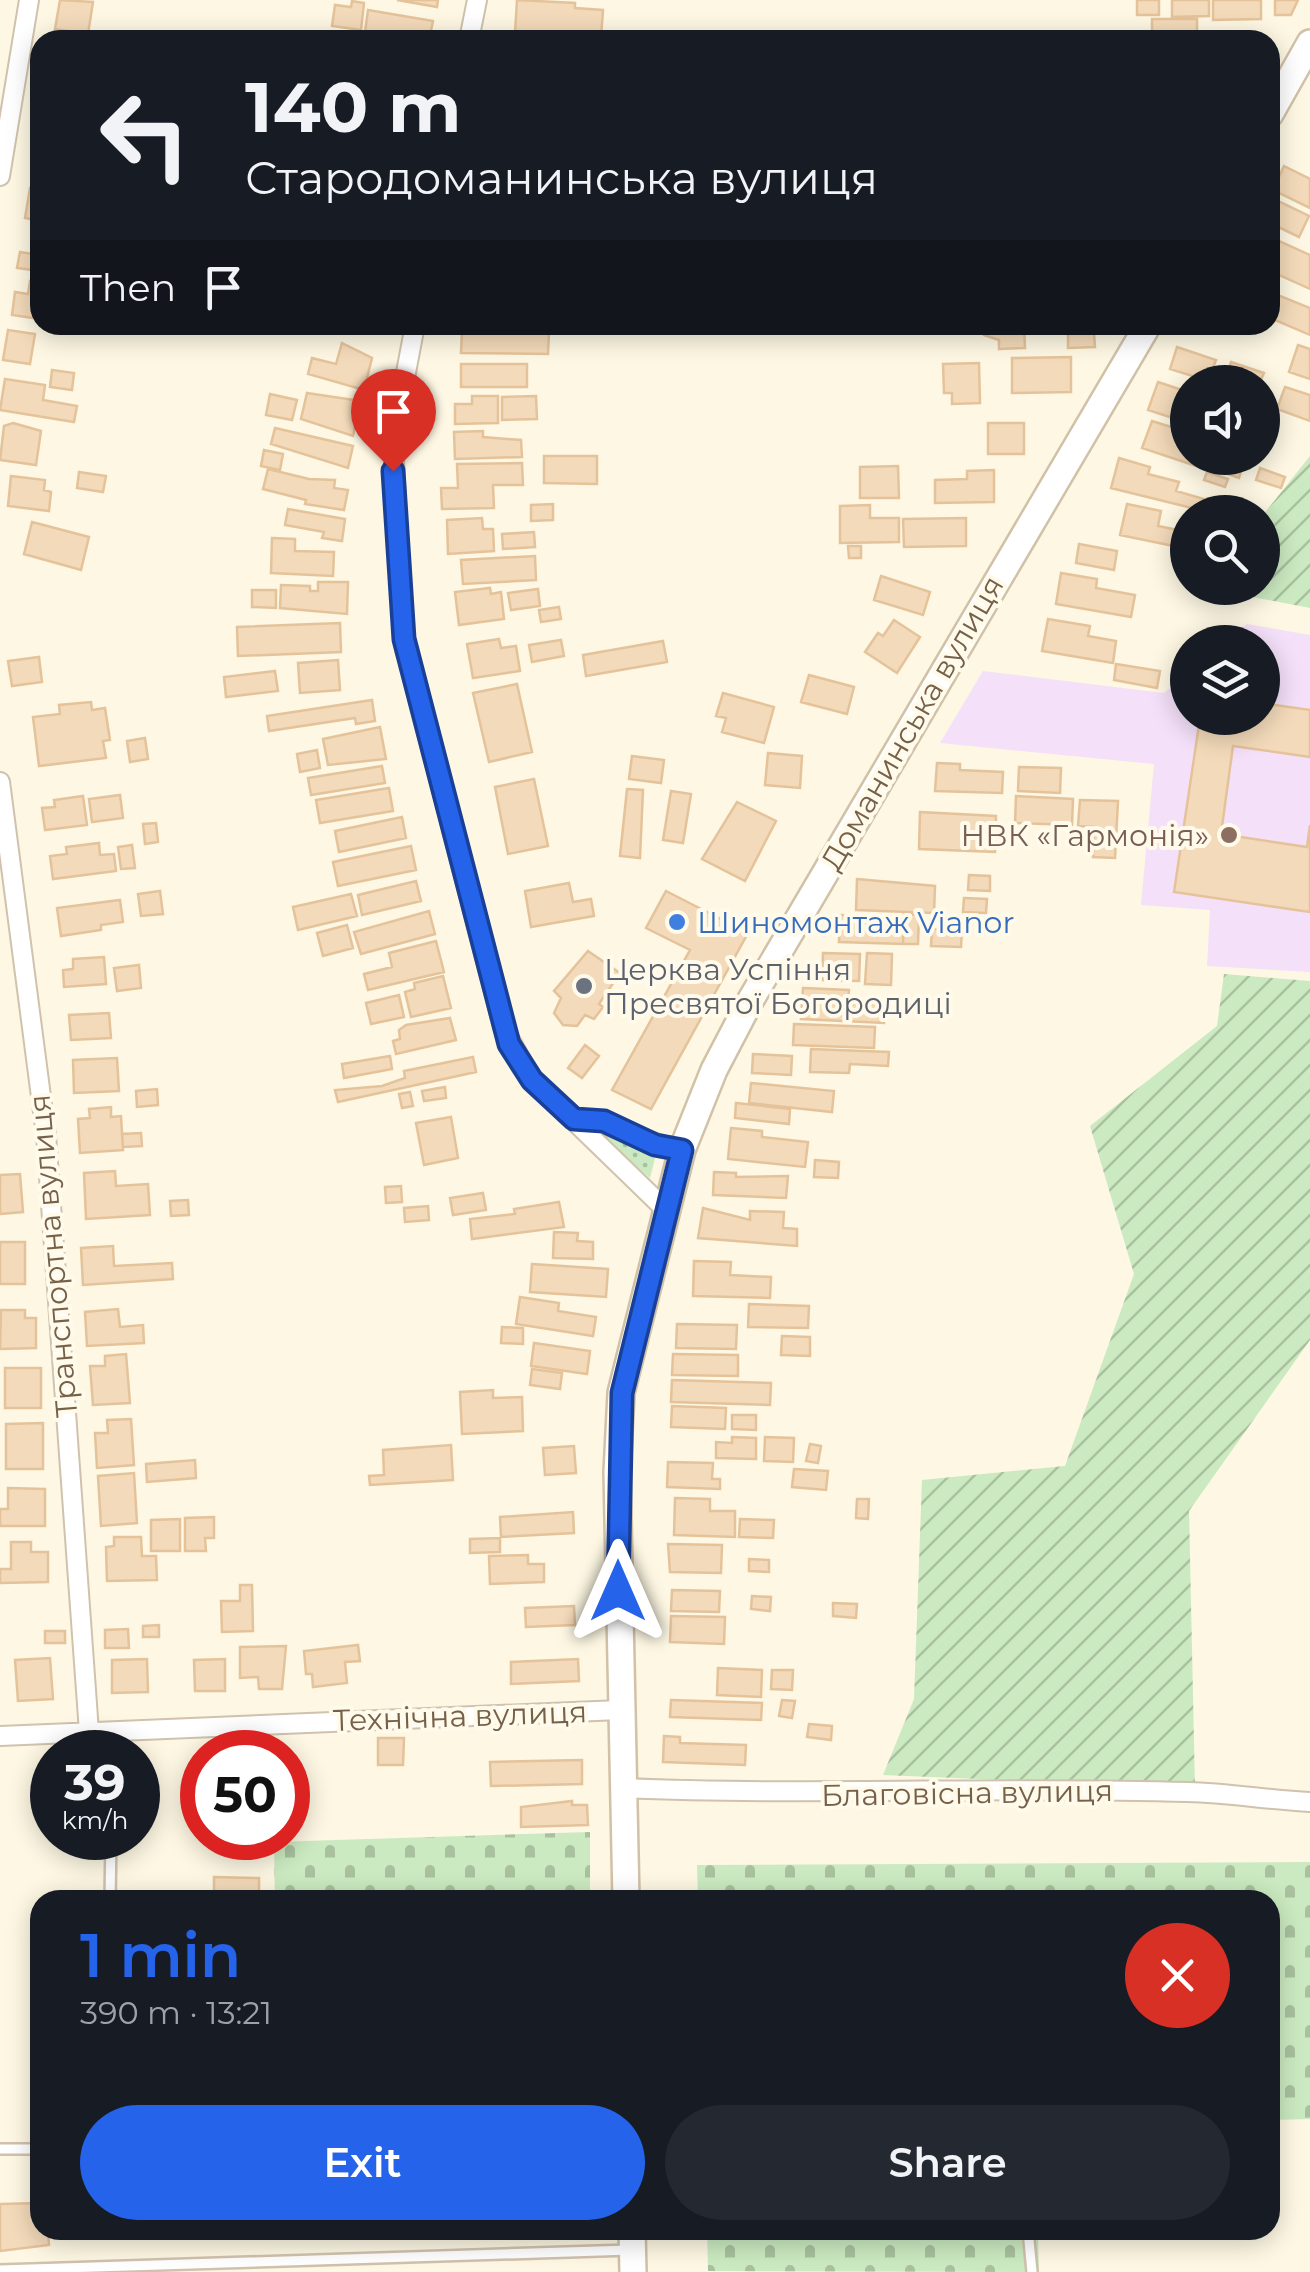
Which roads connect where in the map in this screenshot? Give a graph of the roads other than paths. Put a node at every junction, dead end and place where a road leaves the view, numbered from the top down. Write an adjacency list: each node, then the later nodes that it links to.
1 (29, 0): 6 (street)
2 (476, 0): 3 (street)
3 (471, 30)
4 (1310, 43): 5 (main road)
5 (1280, 96)
6 (0, 176)
7 (413, 335): 10 (street)
8 (1142, 335): 11 (main road, Доманинська вулиця)
9 (0, 782): 14 (street, Транспортна вулиця)
10 (574, 1119): 11 (street); 12 (street)
11 (682, 1150): 12 (main road, Доманинська вулиця)
12 (666, 1210): 13 (main road, Доманинська вулиця)
13 (620, 1710): 15 (street, Технічна вулиця); 18 (main road, Доманинська вулиця)
14 (89, 1730)
15 (112, 1730)
16 (30, 1735): 17 (street, Технічна вулиця)
17 (0, 1736)
18 (624, 1788): 19 (street, Благовісна вулиця); 22 (main road, Доманинська вулиця)
19 (1308, 1804)
20 (111, 1860): 21 (lane)
21 (110, 1890)
22 (626, 1890)
23 (30, 2149): 24 (lane)
24 (0, 2150)
25 (1029, 2240): 28 (lane)
26 (632, 2251): 27 (lane)
27 (0, 2270)
28 (1032, 2272)

